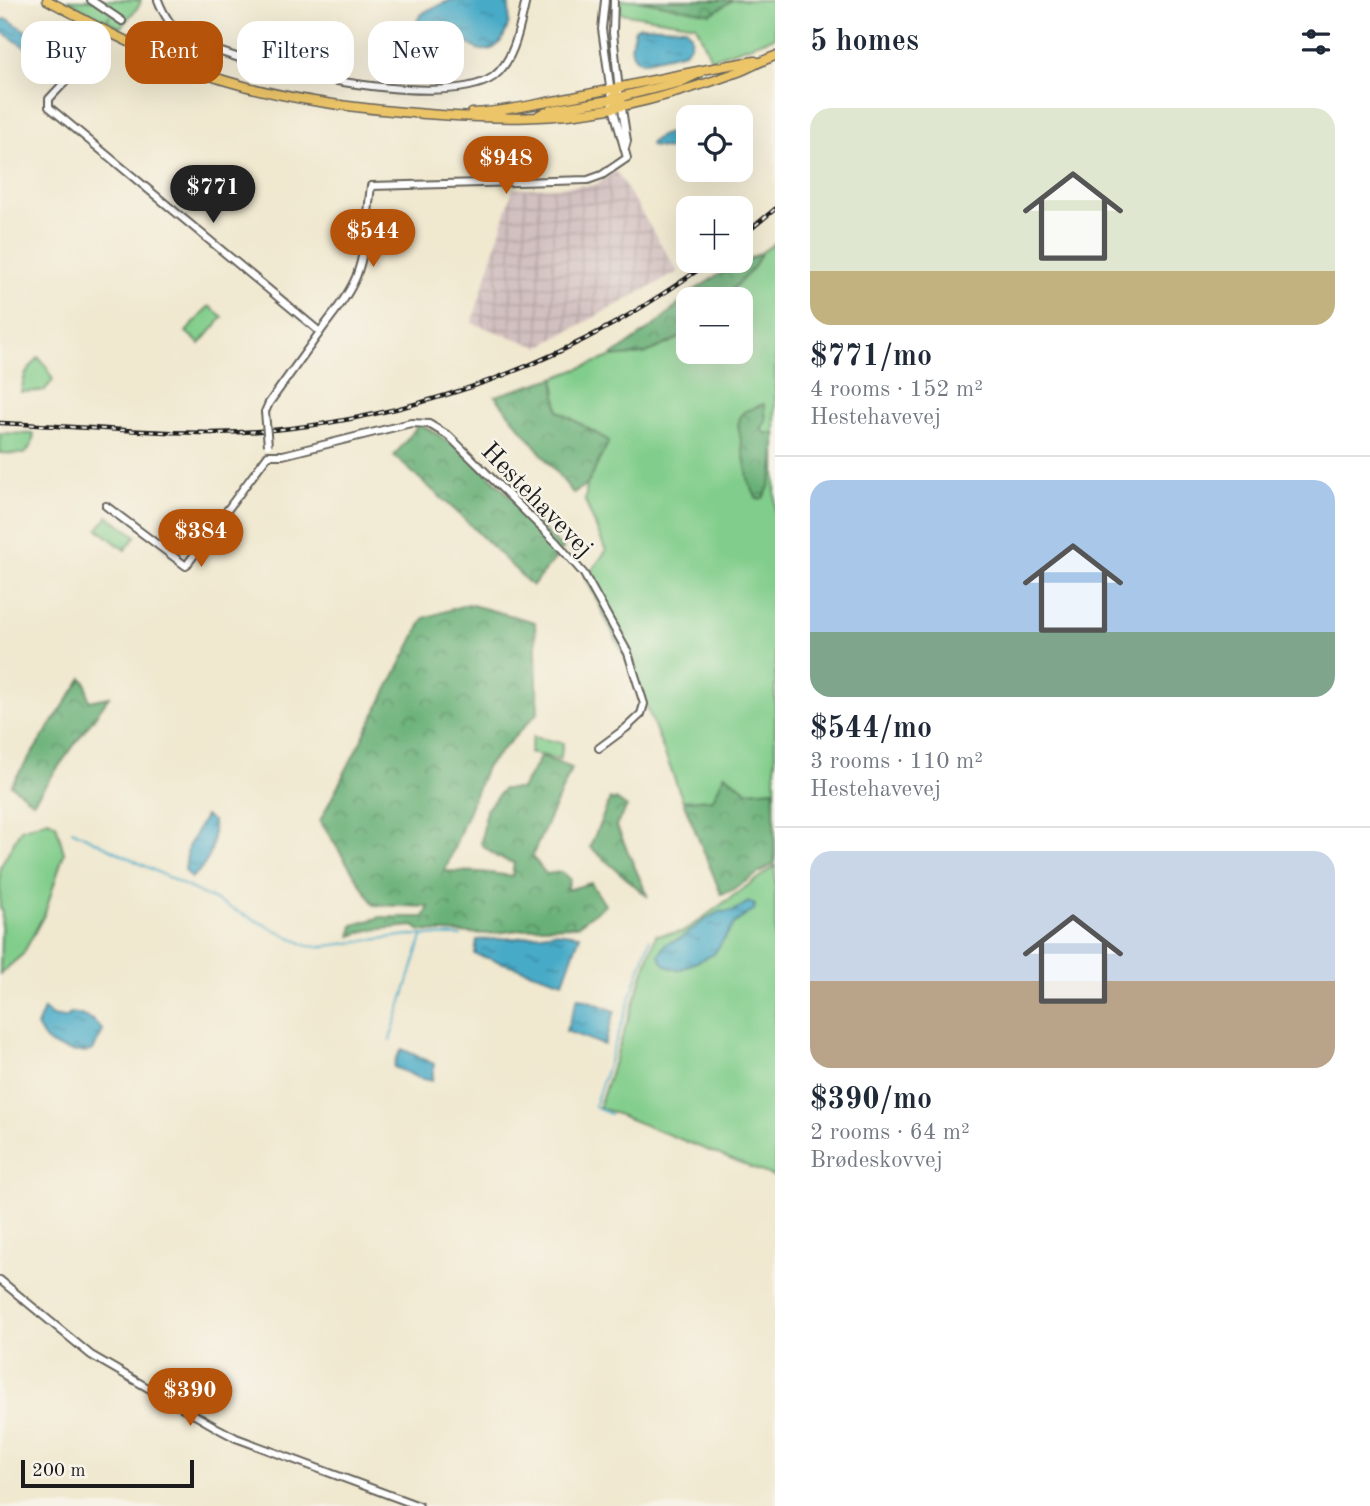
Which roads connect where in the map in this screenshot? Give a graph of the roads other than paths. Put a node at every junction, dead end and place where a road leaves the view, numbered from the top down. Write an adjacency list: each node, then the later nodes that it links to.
1 (47, 0): 12 (main road)
2 (91, 0): 7 (street)
3 (158, 0): 4 (street)
4 (526, 0)
5 (605, 0): 11 (street)
6 (614, 0): 11 (street)
7 (122, 21)
8 (775, 56): 9 (main road)
9 (766, 59): 11 (main road); 11 (main road)
10 (63, 84): 13 (street)
11 (616, 98): 12 (main road); 12 (main road); 13 (street)
12 (441, 115)
13 (320, 332): 14 (street, bridge)
14 (268, 455): 15 (street); 16 (street, Hestehavevej)
15 (106, 506)
16 (599, 748)
17 (0, 1280): 18 (street)
18 (419, 1506)

